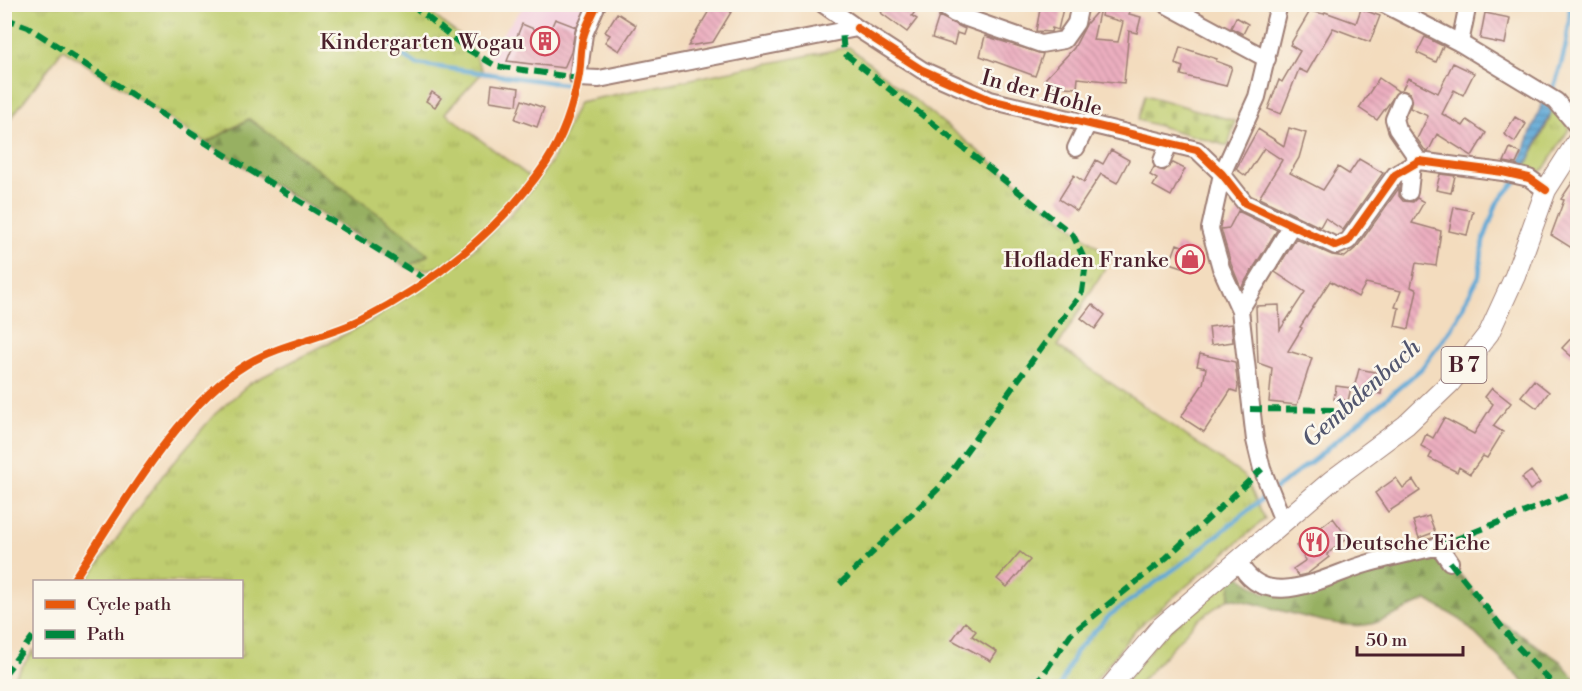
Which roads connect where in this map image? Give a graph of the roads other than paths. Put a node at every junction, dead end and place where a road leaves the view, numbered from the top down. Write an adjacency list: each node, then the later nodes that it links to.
1 (597, 4): 9 (street)
2 (823, 4): 9 (street, In der Hohle)
3 (940, 4): 4 (street)
4 (1080, 4)
5 (1165, 4): 11 (street)
6 (1279, 4): 11 (street)
7 (1384, 4): 10 (street)
8 (1468, 4): 10 (street)
9 (857, 28): 13 (street, In der Hohle)
10 (1460, 43): 14 (street)
11 (1267, 59): 20 (street)
12 (1402, 100): 19 (street)
13 (1088, 123): 16 (street, In der Hohle); 17 (street, In der Hohle)
14 (1578, 127)
15 (1578, 140): 21 (main road, B 7)
16 (1169, 143): 18 (street); 20 (street, In der Hohle)
17 (1076, 148)
18 (1162, 161)
19 (1415, 163): 21 (street); 22 (street); 23 (street, In der Hohle)
20 (1222, 174): 23 (street, In der Hohle); 24 (street)
21 (1546, 190): 25 (main road, B 7)
22 (1409, 192)
23 (1292, 225): 24 (street)
24 (1240, 310): 25 (street)
25 (1280, 512): 26 (main road, B 7)
26 (1238, 560): 27 (street); 28 (main road, B 7)
27 (1450, 562)
28 (1111, 687)

